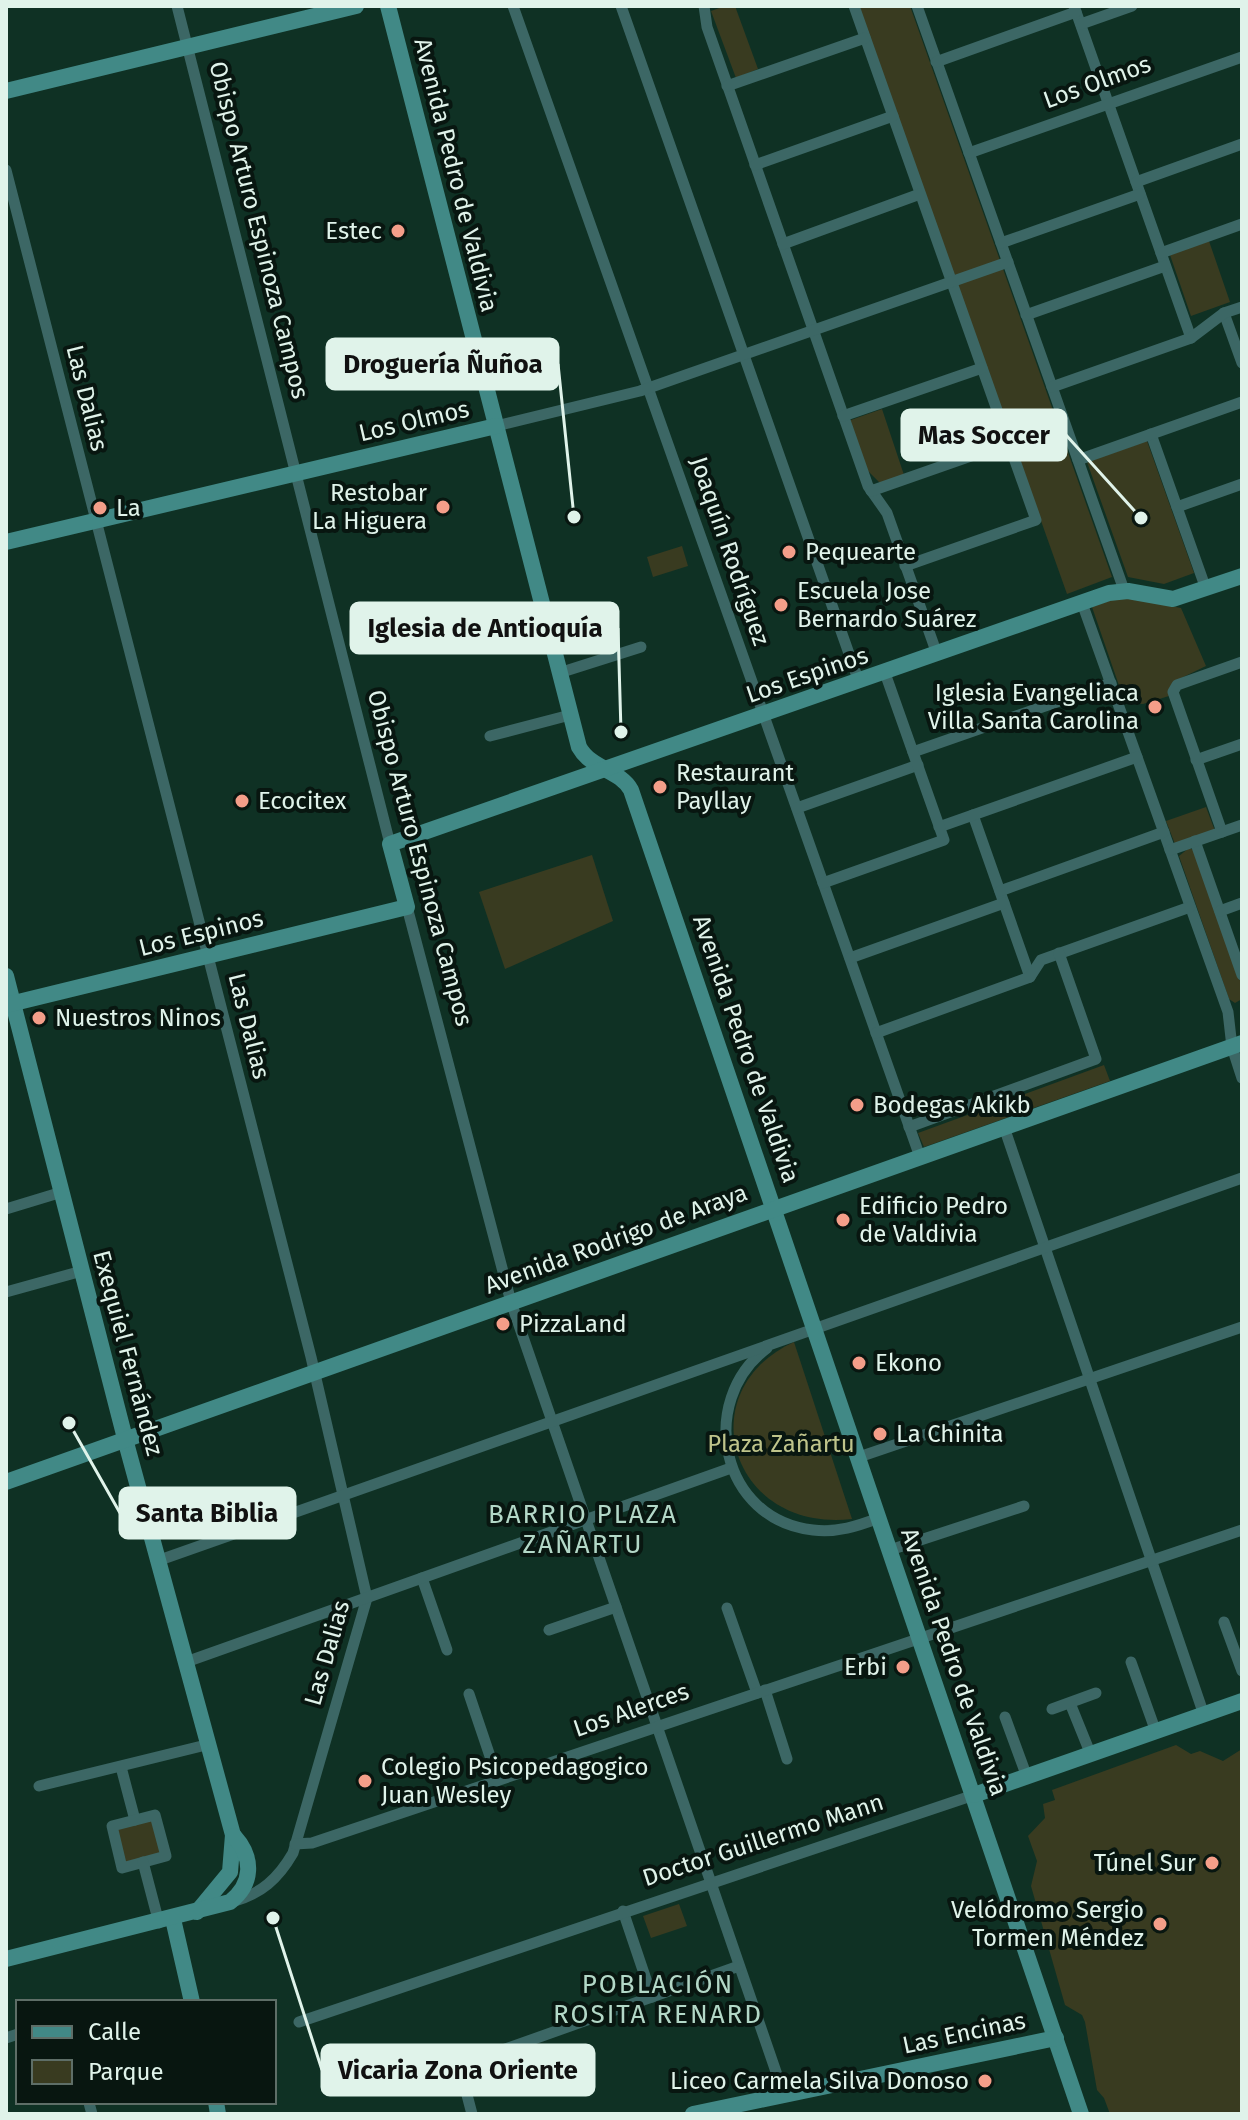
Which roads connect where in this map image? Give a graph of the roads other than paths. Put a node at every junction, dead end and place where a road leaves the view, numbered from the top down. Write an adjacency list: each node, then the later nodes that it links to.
1 (177, 6): 13 (street, Obispo Arturo Espinoza Campos)
2 (356, 6): 13 (street)
3 (388, 6): 46 (street, Avenida Pedro de Valdivia)
4 (513, 6): 42 (street, Joaquín Rodríguez)
5 (621, 6): 39 (street)
6 (704, 6): 16 (street)
7 (854, 6): 12 (street)
8 (917, 6): 15 (street)
9 (1132, 6): 11 (street)
10 (1075, 9): 11 (street); 15 (street)
11 (1081, 24): 18 (street)
12 (865, 38): 16 (street); 19 (street)
13 (188, 47): 17 (street); 50 (street, Obispo Arturo Espinoza Campos)
14 (1242, 57): 18 (street, Los Olmos)
15 (936, 62): 21 (street)
16 (727, 86): 22 (street)
17 (6, 91)
18 (1109, 104): 21 (street, Los Olmos); 24 (street)
19 (893, 116): 22 (street); 25 (street)
20 (1242, 144): 24 (street)
21 (969, 153): 28 (street)
22 (755, 165): 29 (street)
23 (6, 170): 54 (street, Las Dalias)
24 (1136, 182): 26 (street)
25 (920, 194): 29 (street); 33 (street)
26 (1140, 194): 28 (street); 30 (street)
27 (1242, 224): 30 (street)
28 (1001, 243): 31 (street)
29 (783, 244): 37 (street)
30 (1161, 253): 32 (street)
31 (1008, 262): 33 (street, Los Olmos); 36 (street)
32 (1165, 266): 36 (street); 38 (street)
33 (951, 282): 37 (street, Los Olmos); 41 (street)
34 (1242, 307): 35 (street)
35 (1224, 313): 38 (street); 40 (street)
36 (1026, 315): 43 (street)
37 (814, 331): 39 (street, Los Olmos); 45 (street)
38 (1191, 338): 43 (street)
39 (744, 356): 42 (street, Los Olmos); 68 (street)
40 (1242, 363)
41 (982, 368): 45 (street); 48 (street)
42 (649, 387): 46 (street, Los Olmos); 71 (street, Joaquín Rodríguez)
43 (1052, 387): 49 (street)
44 (1242, 402): 47 (street)
45 (843, 416): 52 (street)
46 (496, 426): 50 (street, Los Olmos); 62 (street, Avenida Pedro de Valdivia)
47 (1151, 434): 49 (street); 53 (street)
48 (1008, 443): 52 (street); 56 (street)
49 (1078, 460): 59 (street)
50 (296, 473): 54 (street, Los Olmos); 86 (street, Obispo Arturo Espinoza Campos)
51 (1242, 484): 53 (street)
52 (871, 491): 56 (street)
53 (1177, 507): 58 (street)
54 (96, 521): 55 (street, Los Olmos); 95 (street, Las Dalias)
55 (6, 542)
56 (905, 566): 64 (street)
57 (1242, 576): 58 (street, Los Espinos)
58 (1206, 589): 59 (street, Los Espinos)
59 (1124, 590): 60 (street, Los Espinos)
60 (1082, 603): 64 (street, Los Espinos); 69 (street)
61 (608, 615): 62 (street)
62 (548, 631): 66 (street, Avenida Pedro de Valdivia)
63 (641, 647): 66 (street)
64 (937, 654): 67 (street, Los Espinos)
65 (1242, 662): 76 (street)
66 (559, 673): 70 (street, Avenida Pedro de Valdivia)
67 (885, 673): 68 (street, Los Espinos); 74 (street)
68 (859, 682): 71 (street, Los Espinos)
69 (1111, 683): 74 (street); 75 (street)
70 (570, 715): 72 (street); 78 (street, Avenida Pedro de Valdivia)
71 (765, 715): 78 (street, Los Espinos); 79 (street, Joaquín Rodríguez)
72 (490, 736)
73 (1242, 744): 76 (street)
74 (913, 752): 77 (street)
75 (1137, 757): 80 (street); 83 (street)
76 (1196, 760): 84 (street)
77 (918, 765): 79 (street); 82 (street)
78 (604, 770): 86 (street, Los Espinos); 111 (street, Avenida Pedro de Valdivia)
79 (797, 808): 88 (street, Joaquín Rodríguez)
80 (973, 815): 82 (street); 89 (street)
81 (1242, 825): 84 (street)
82 (939, 827): 88 (street)
83 (1164, 832): 87 (street); 89 (street)
84 (1222, 832): 85 (street)
85 (1195, 841): 87 (street); 93 (street)
86 (390, 844): 91 (street, Obispo Arturo Espinoza Campos)
87 (1170, 850): 92 (street)
88 (823, 883): 96 (street, Joaquín Rodríguez)
89 (1002, 897): 96 (street); 99 (street)
90 (1242, 903): 93 (street)
91 (407, 907): 95 (street, Los Espinos); 116 (street, Obispo Arturo Espinoza Campos)
92 (1190, 907): 94 (street); 102 (street)
93 (1220, 911): 97 (street)
94 (1059, 953): 99 (street); 106 (street)
95 (208, 956): 100 (street, Los Espinos); 120 (street, Las Dalias)
96 (850, 958): 103 (street, Joaquín Rodríguez)
97 (1242, 975)
98 (6, 976): 100 (street, Exequiel Fernández)
99 (1030, 977): 103 (street)
100 (10, 1004): 110 (street, Exequiel Fernández)
101 (1242, 1007): 102 (street)
102 (1228, 1012): 104 (street)
103 (876, 1033): 106 (street, Joaquín Rodríguez)
104 (1237, 1045): 105 (street); 107 (street, Avenida Rodrigo de Araya)
105 (1242, 1078)
106 (909, 1127): 108 (street, Joaquín Rodríguez)
107 (1004, 1127): 108 (street, Avenida Rodrigo de Araya); 113 (street)
108 (920, 1157): 111 (street, Avenida Rodrigo de Araya)
109 (1242, 1178): 113 (street)
110 (62, 1192): 112 (street); 114 (street, Exequiel Fernández)
111 (775, 1208): 116 (street, Avenida Rodrigo de Araya); 118 (street, Avenida Pedro de Valdivia)
112 (6, 1209)
113 (1045, 1247): 118 (street); 121 (street)
114 (82, 1271): 115 (street); 123 (street, Exequiel Fernández)
115 (6, 1292)
116 (511, 1302): 120 (street, Avenida Rodrigo de Araya); 122 (street, Obispo Arturo Espinoza Campos)
117 (1242, 1327): 121 (street)
118 (815, 1328): 119 (street); 124 (street, Avenida Pedro de Valdivia)
119 (785, 1338): 122 (street); 125 (street)
120 (314, 1372): 123 (street, Avenida Rodrigo de Araya); 127 (street, Las Dalias)
121 (1089, 1379): 124 (street); 133 (street)
122 (552, 1421): 127 (street); 130 (street, Obispo Arturo Espinoza Campos)
123 (125, 1440): 126 (street, Avenida Rodrigo de Araya); 134 (street, Exequiel Fernández)
124 (859, 1457): 129 (street, Avenida Pedro de Valdivia)
125 (731, 1468): 129 (street); 130 (street)
126 (6, 1482)
127 (342, 1495): 134 (street); 136 (street, Las Dalias)
128 (1024, 1506): 132 (street)
129 (879, 1518): 132 (street, Avenida Pedro de Valdivia)
130 (586, 1520): 135 (street); 137 (street, Obispo Arturo Espinoza Campos)
131 (1242, 1530): 133 (street, Los Alerces)
132 (890, 1550): 141 (street, Avenida Pedro de Valdivia)
133 (1151, 1560): 141 (street, Los Alerces); 152 (street)
134 (157, 1561): 143 (street, Exequiel Fernández)
135 (422, 1578): 136 (street); 142 (street)
136 (367, 1598): 143 (street); 166 (street, Las Dalias)
137 (616, 1607): 140 (street); 154 (street, Obispo Arturo Espinoza Campos)
138 (727, 1608): 146 (street)
139 (1224, 1622): 145 (street)
140 (549, 1630)
141 (920, 1638): 146 (street, Los Alerces); 163 (street, Avenida Pedro de Valdivia)
142 (447, 1650)
143 (186, 1662): 156 (street, Exequiel Fernández)
144 (1131, 1662): 155 (street)
145 (1242, 1671)
146 (761, 1692): 154 (street, Los Alerces); 158 (street)
147 (1096, 1693): 150 (street)
148 (469, 1694): 161 (street)
149 (1242, 1701): 152 (street, Doctor Guillermo Mann)
150 (1070, 1703): 151 (street); 157 (street)
151 (1052, 1709)
152 (1204, 1715): 155 (street, Doctor Guillermo Mann)
153 (1005, 1717): 160 (street)
154 (657, 1726): 161 (street, Los Alerces); 169 (street, Obispo Arturo Espinoza Campos)
155 (1156, 1732): 157 (street, Doctor Guillermo Mann)
156 (210, 1744): 159 (street); 165 (street, Exequiel Fernández)
157 (1091, 1755): 160 (street, Doctor Guillermo Mann)
158 (787, 1759)
159 (121, 1767): 162 (street); 164 (street)
160 (1027, 1777): 163 (street, Doctor Guillermo Mann)
161 (498, 1780): 166 (street, Los Alerces)
162 (39, 1786)
163 (974, 1795): 169 (street, Doctor Guillermo Mann); 179 (street, Avenida Pedro de Valdivia)
164 (135, 1820): 167 (street); 167 (street)
165 (233, 1835): 168 (street, Exequiel Fernández); 170 (street, Exequiel Fernández)
166 (295, 1844): 170 (street)
167 (143, 1862): 173 (street)
168 (229, 1873): 170 (street, Exequiel Fernández); 172 (street)
169 (710, 1882): 171 (street, Doctor Guillermo Mann); 175 (street, Obispo Arturo Espinoza Campos)
170 (228, 1903): 172 (street)
171 (623, 1911): 176 (street); 178 (street, Doctor Guillermo Mann)
172 (197, 1912): 173 (street)
173 (166, 1921): 174 (street); 177 (street)
174 (6, 1959)
175 (739, 1966): 176 (street); 180 (street, Obispo Arturo Espinoza Campos)
176 (652, 1997): 181 (street)
177 (191, 2000)
178 (299, 2022)
179 (1056, 2038): 180 (street, Las Encinas); 183 (street, Avenida Pedro de Valdivia)
180 (784, 2095): 182 (street, Las Encinas)
181 (472, 2114)
182 (693, 2114)
183 (1081, 2114)

